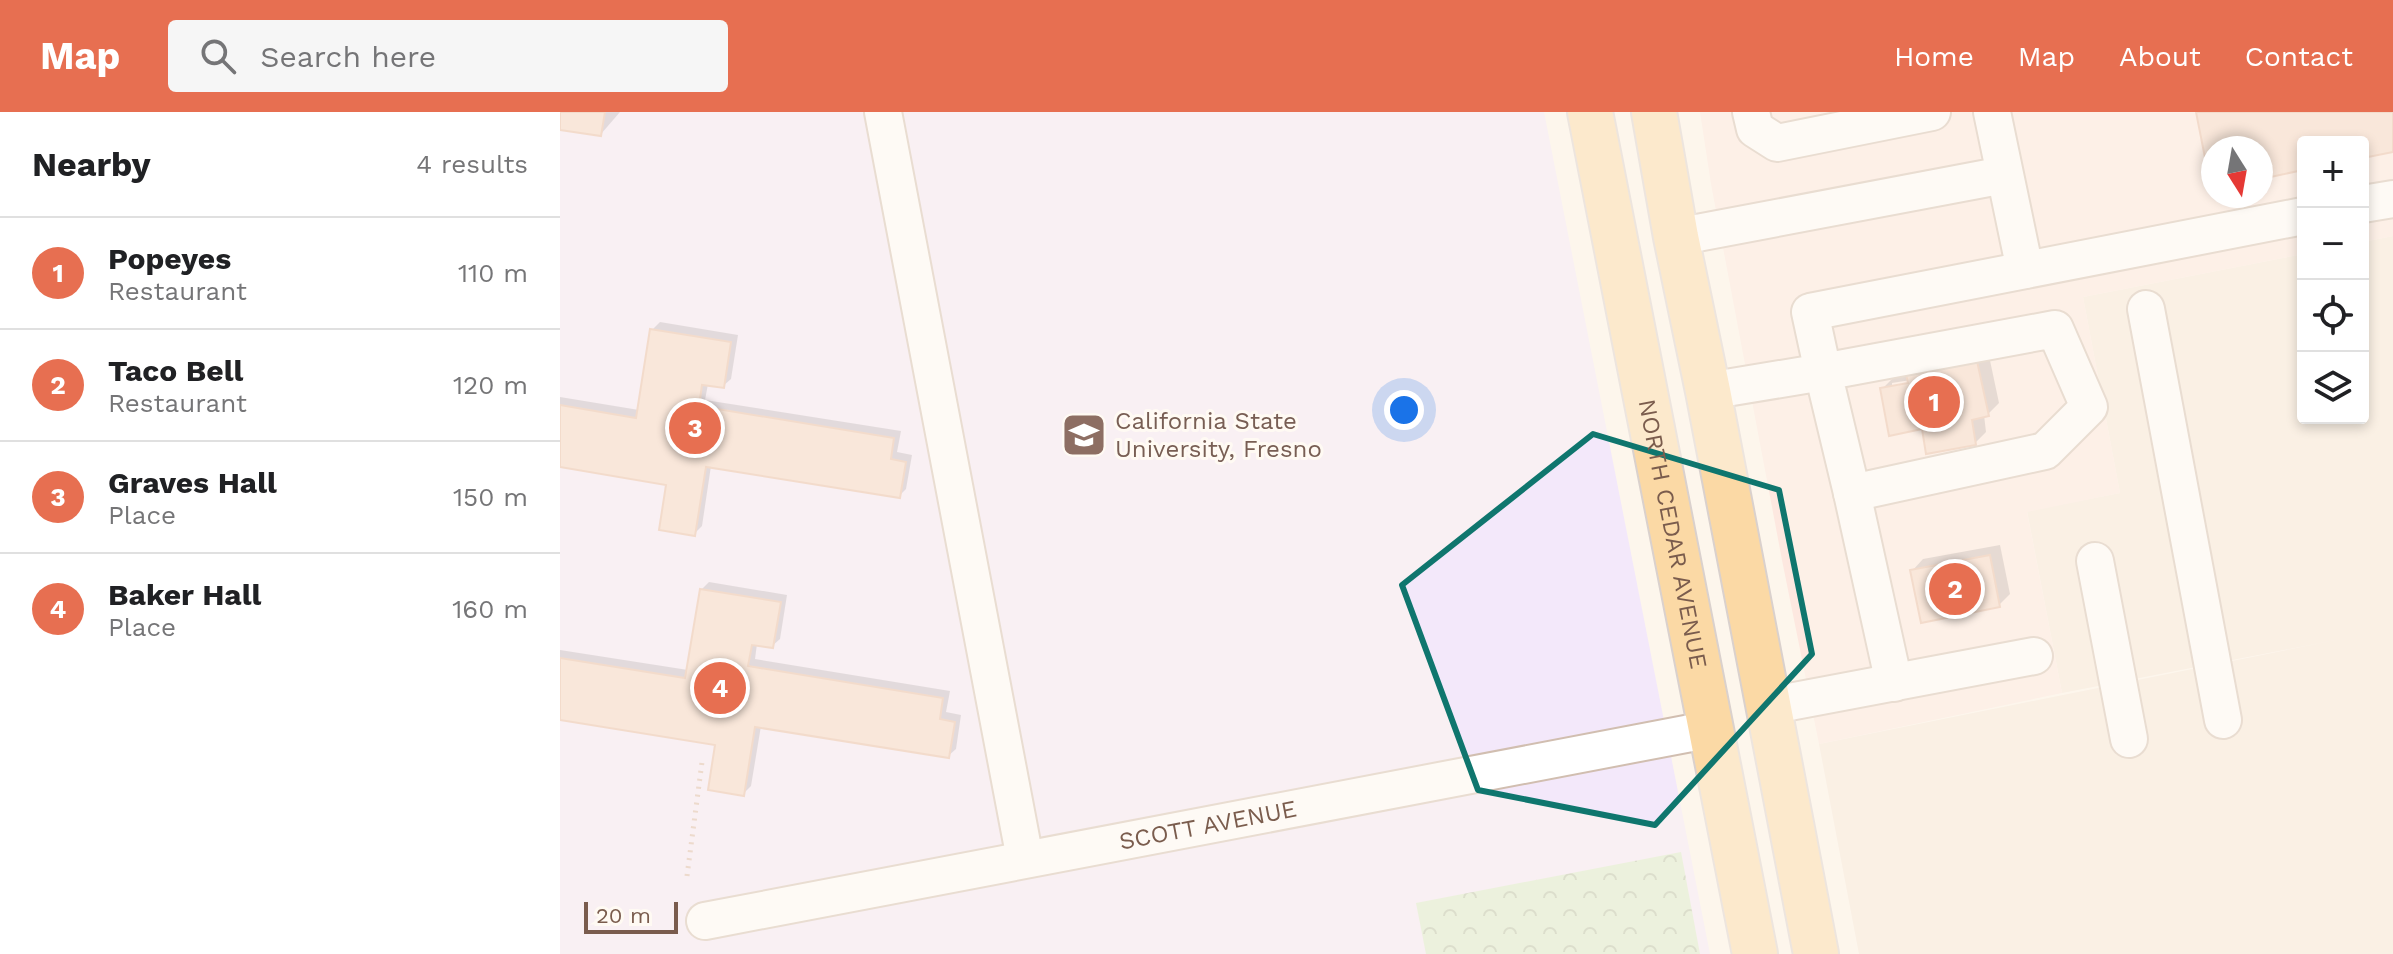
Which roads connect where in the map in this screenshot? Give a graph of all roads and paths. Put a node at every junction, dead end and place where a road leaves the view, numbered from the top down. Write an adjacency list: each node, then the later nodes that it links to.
1 (883, 112): 27 (street)
2 (1590, 112): 14 (main road, NORTH CEDAR AVENUE)
3 (1621, 112): 12 (main road)
4 (1654, 112): 12 (main road)
5 (1932, 112): 7 (street)
6 (1992, 112): 8 (street)
7 (1753, 120)
8 (2004, 175): 12 (street); 13 (street)
9 (2393, 199): 10 (street)
10 (2369, 203)
11 (2297, 217): 13 (street)
12 (1676, 237): 17 (main road)
13 (2025, 270): 16 (street)
14 (1625, 280): 17 (main road); 24 (main road, NORTH CEDAR AVENUE)
15 (2146, 309): 23 (street)
16 (1823, 372): 17 (street); 18 (street); 18 (street)
17 (1708, 391): 22 (main road)
18 (1852, 493): 21 (street)
19 (2095, 561): 25 (street)
20 (2034, 656): 21 (street)
21 (1894, 683): 22 (street)
22 (1768, 706): 31 (main road)
23 (2223, 720)
24 (1712, 729): 27 (street, SCOTT AVENUE); 30 (main road, NORTH CEDAR AVENUE)
25 (2129, 739)
26 (702, 762): 28 (path)
27 (1025, 859): 29 (street, SCOTT AVENUE)
28 (687, 876)
29 (705, 921)
30 (1755, 954)
31 (1816, 954)

